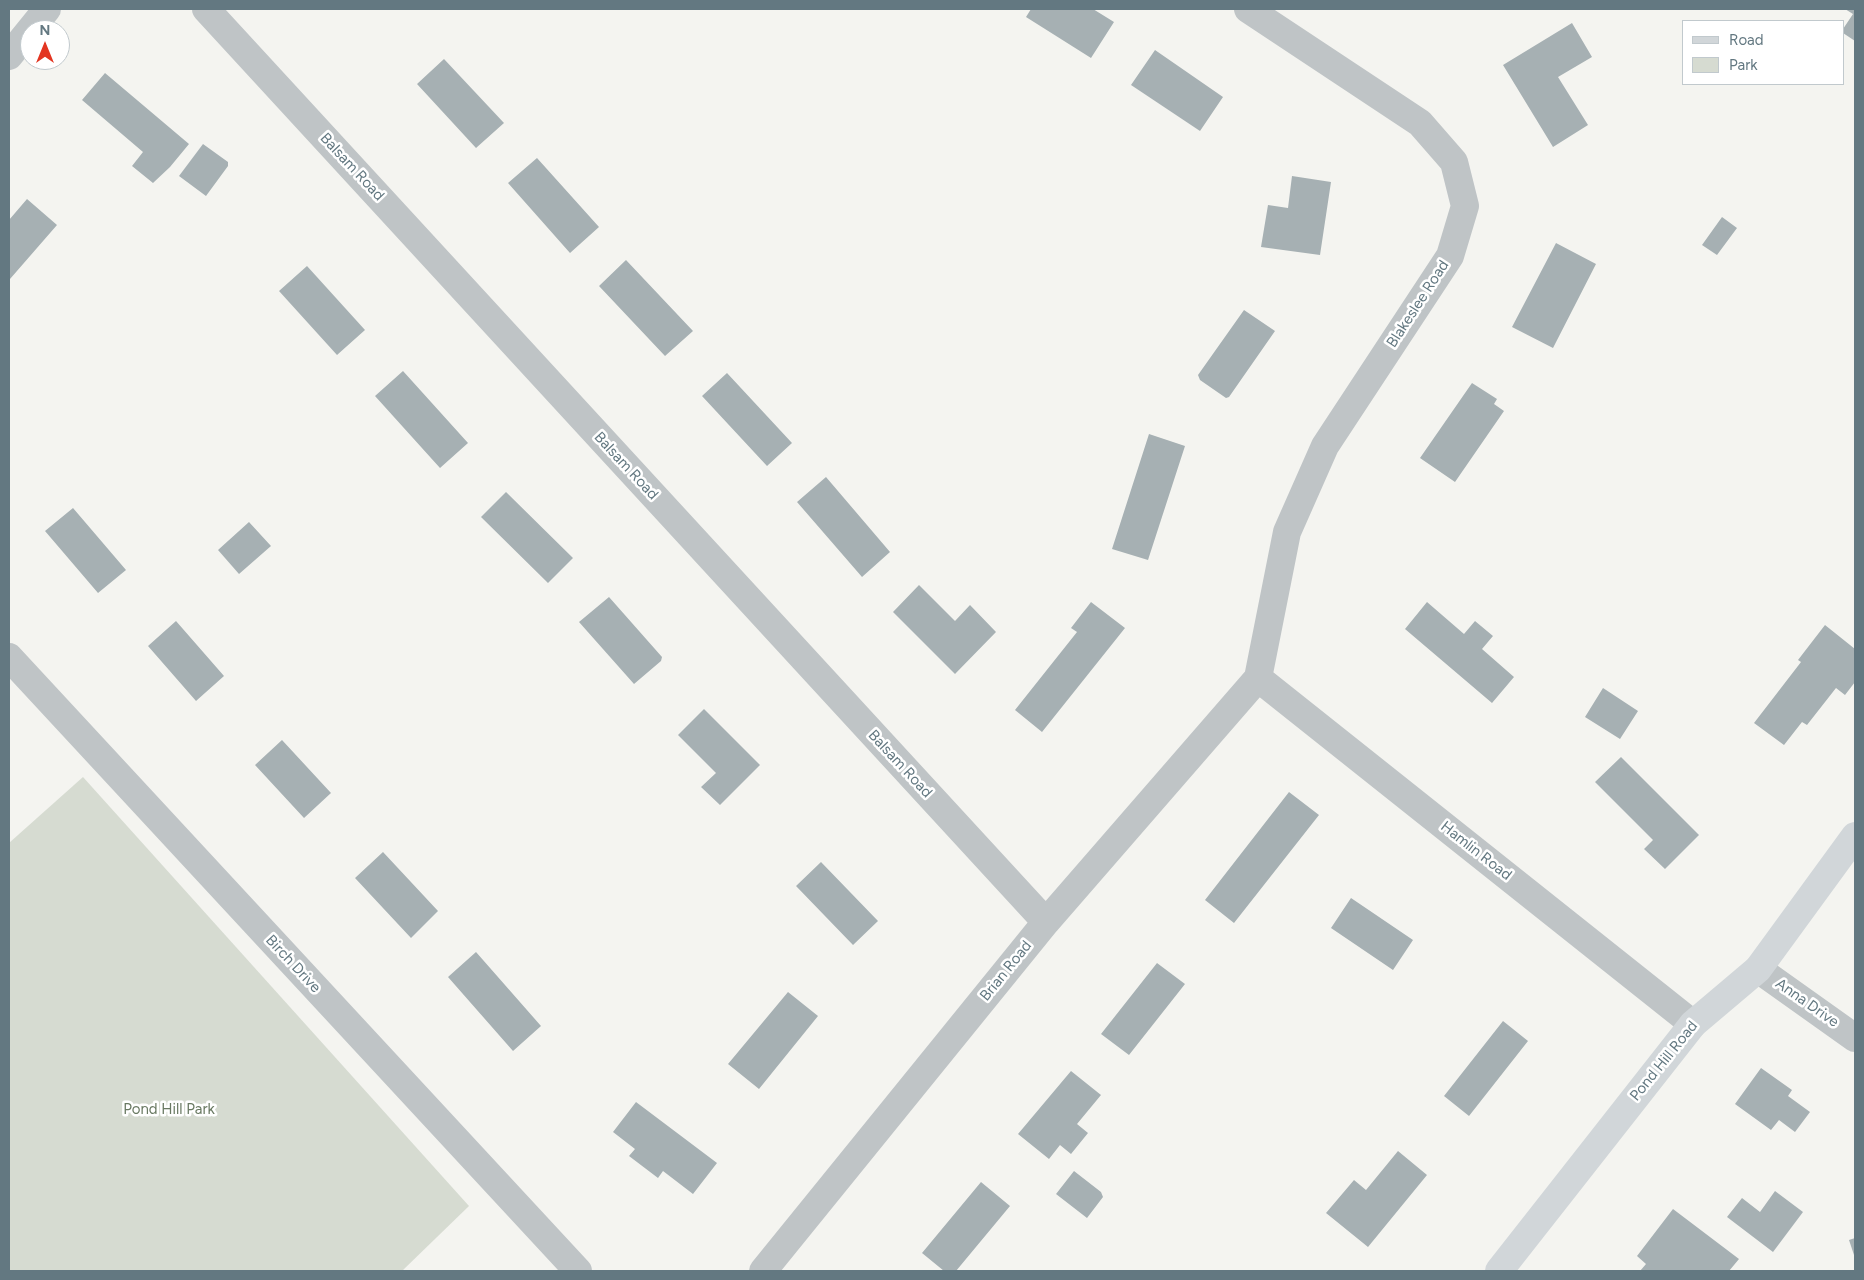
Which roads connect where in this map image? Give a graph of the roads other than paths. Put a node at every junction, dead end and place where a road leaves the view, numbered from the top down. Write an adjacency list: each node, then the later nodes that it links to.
1 (47, 9): 4 (street)
2 (206, 9): 8 (street, Balsam Road)
3 (1248, 9): 6 (street, Blakeslee Road)
4 (9, 56)
5 (9, 657): 12 (street, Birch Drive)
6 (1258, 678): 8 (street, Brian Road); 10 (street, Hamlin Road)
7 (1855, 836): 9 (main road, Pond Hill Road)
8 (1046, 922): 13 (street, Brian Road)
9 (1758, 969): 10 (main road, Pond Hill Road); 11 (street, Anna Drive)
10 (1693, 1024): 14 (main road, Pond Hill Road)
11 (1855, 1038)
12 (578, 1271)
13 (763, 1271)
14 (1499, 1271)

